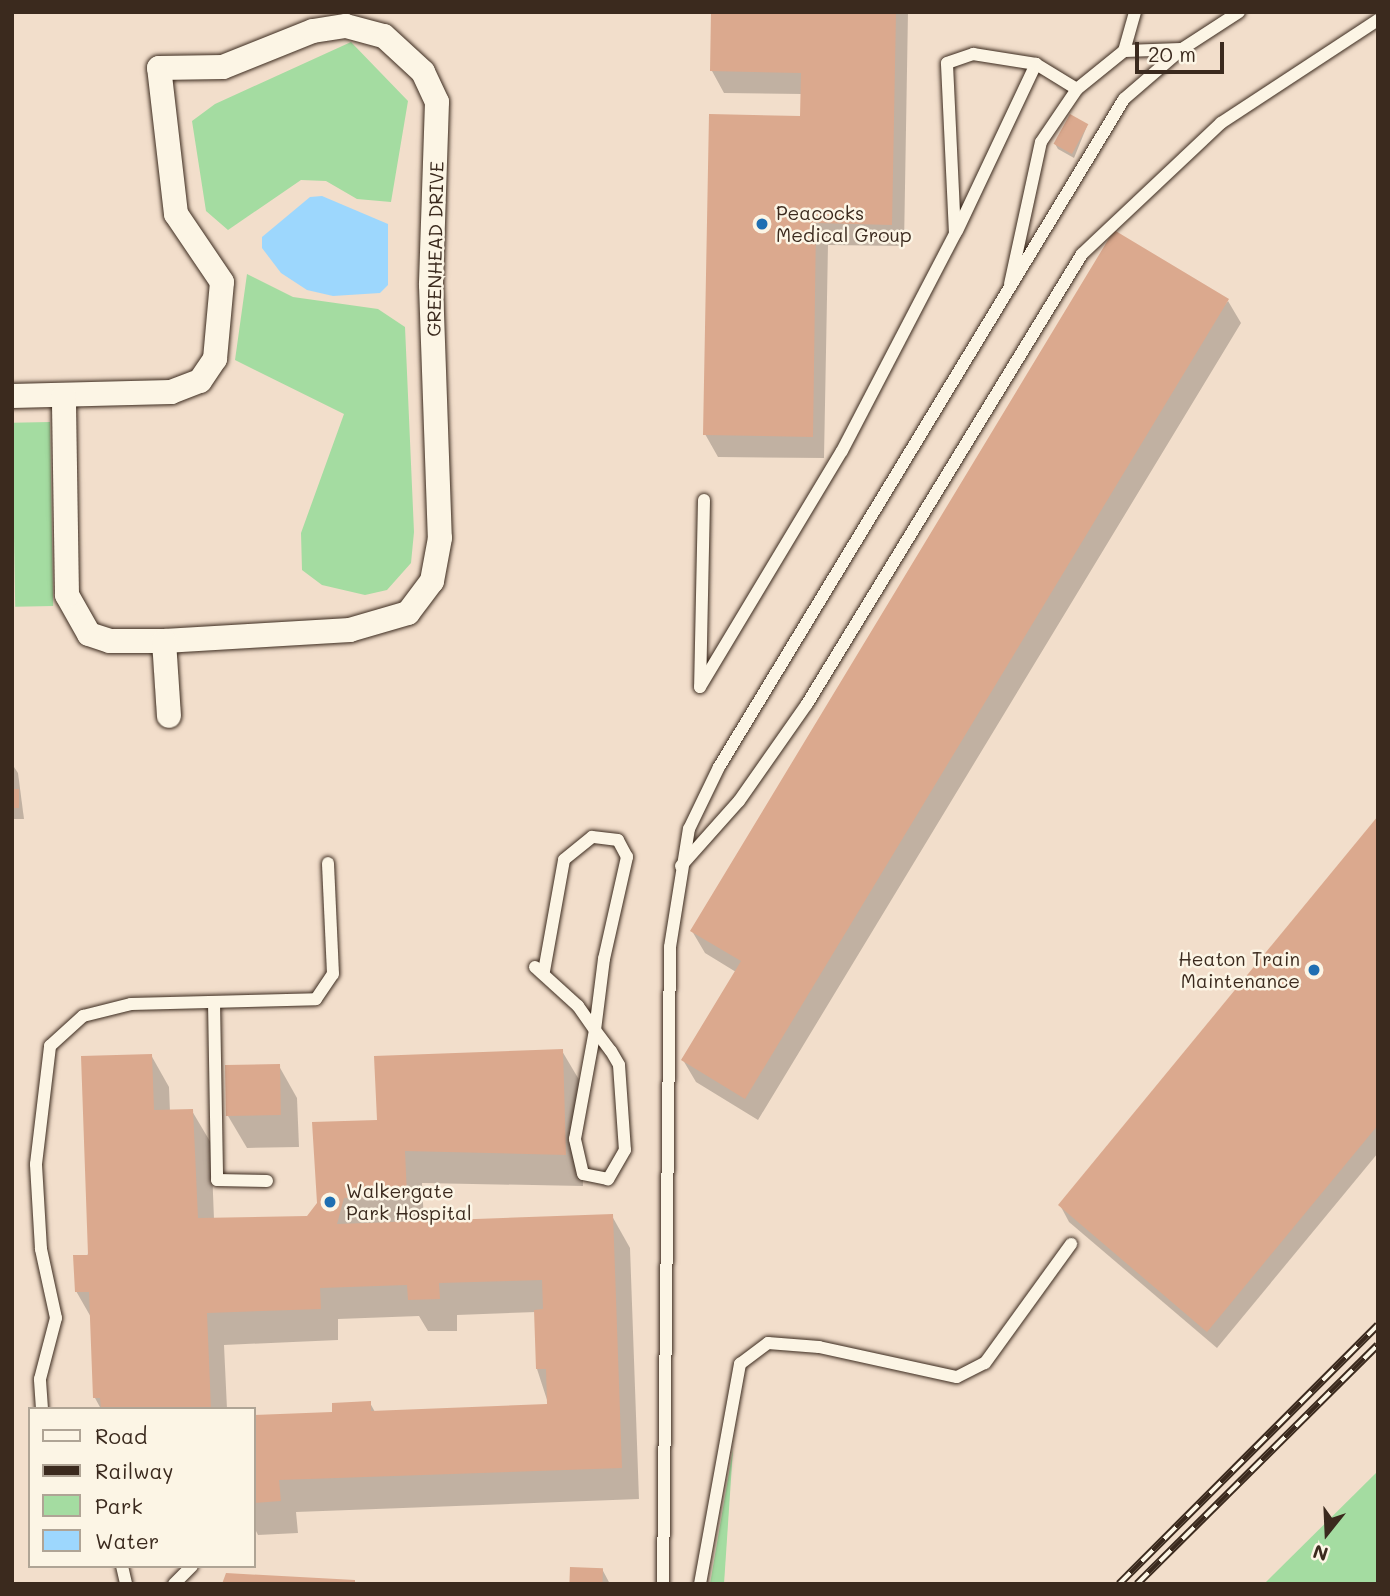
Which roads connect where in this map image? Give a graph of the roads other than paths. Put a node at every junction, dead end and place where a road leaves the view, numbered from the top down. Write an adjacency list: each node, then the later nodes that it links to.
1 (1135, 12): 5 (lane)
2 (1240, 12): 4 (lane)
3 (1378, 20): 16 (lane)
4 (1182, 49): 5 (lane); 9 (lane)
5 (1124, 51): 7 (lane)
6 (1036, 64): 7 (lane); 8 (lane); 8 (lane)
7 (1077, 89): 9 (lane)
8 (955, 234): 12 (lane)
9 (1009, 291): 16 (lane)
10 (64, 396): 11 (street, GREENHEAD DRIVE); 13 (street, GREENHEAD DRIVE); 13 (street, GREENHEAD DRIVE)
11 (12, 397)
12 (704, 500)
13 (164, 641): 14 (street)
14 (169, 716)
15 (328, 863): 17 (lane)
16 (679, 869): 24 (lane)
17 (214, 1002): 19 (lane); 21 (lane)
18 (595, 1030): 18 (lane); 18 (lane)
19 (267, 1181)
20 (1071, 1244): 25 (lane)
21 (42, 1407)
22 (190, 1568): 23 (lane)
23 (174, 1584)
24 (663, 1584)
25 (700, 1584)

